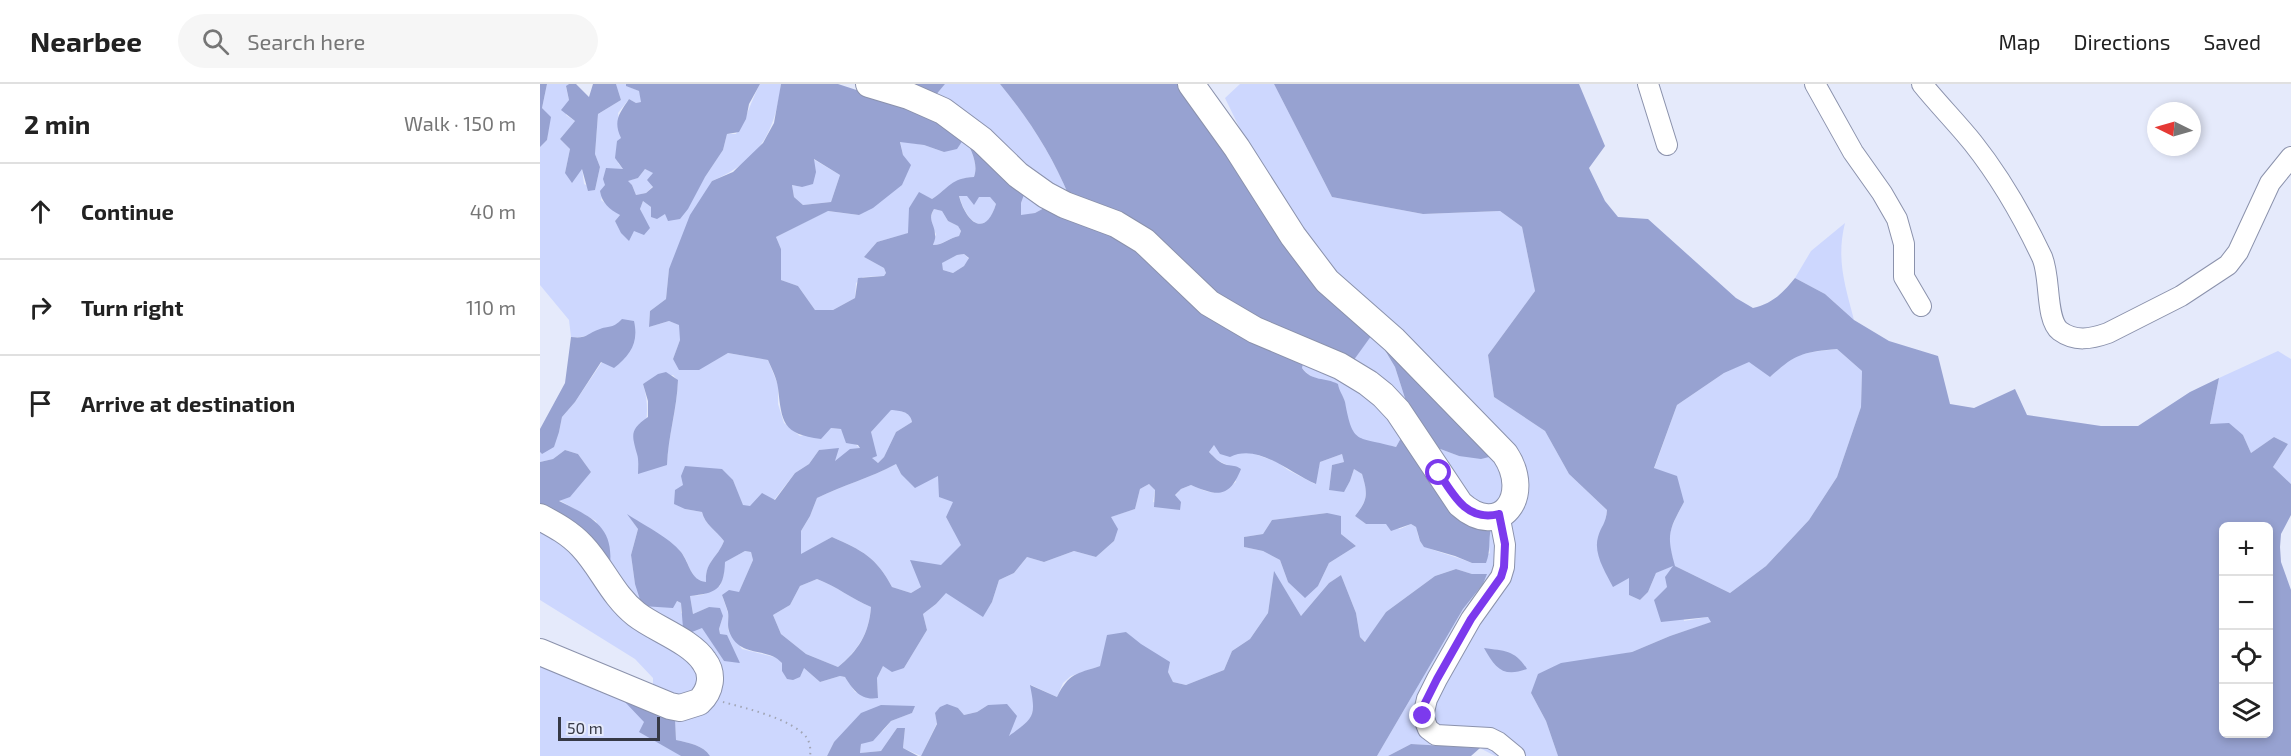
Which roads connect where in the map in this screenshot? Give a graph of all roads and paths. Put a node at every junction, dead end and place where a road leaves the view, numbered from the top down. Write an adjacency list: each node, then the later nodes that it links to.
1 (869, 84): 9 (main road)
2 (1191, 84): 9 (main road)
3 (1648, 84): 6 (street)
4 (1815, 84): 8 (street)
5 (1922, 84): 7 (street)
6 (1667, 145)
7 (2291, 157)
8 (1922, 306)
9 (1499, 514): 14 (street)
10 (540, 517): 12 (main road)
11 (540, 652): 12 (main road)
12 (704, 698): 13 (path)
13 (810, 756)
14 (1515, 756)

